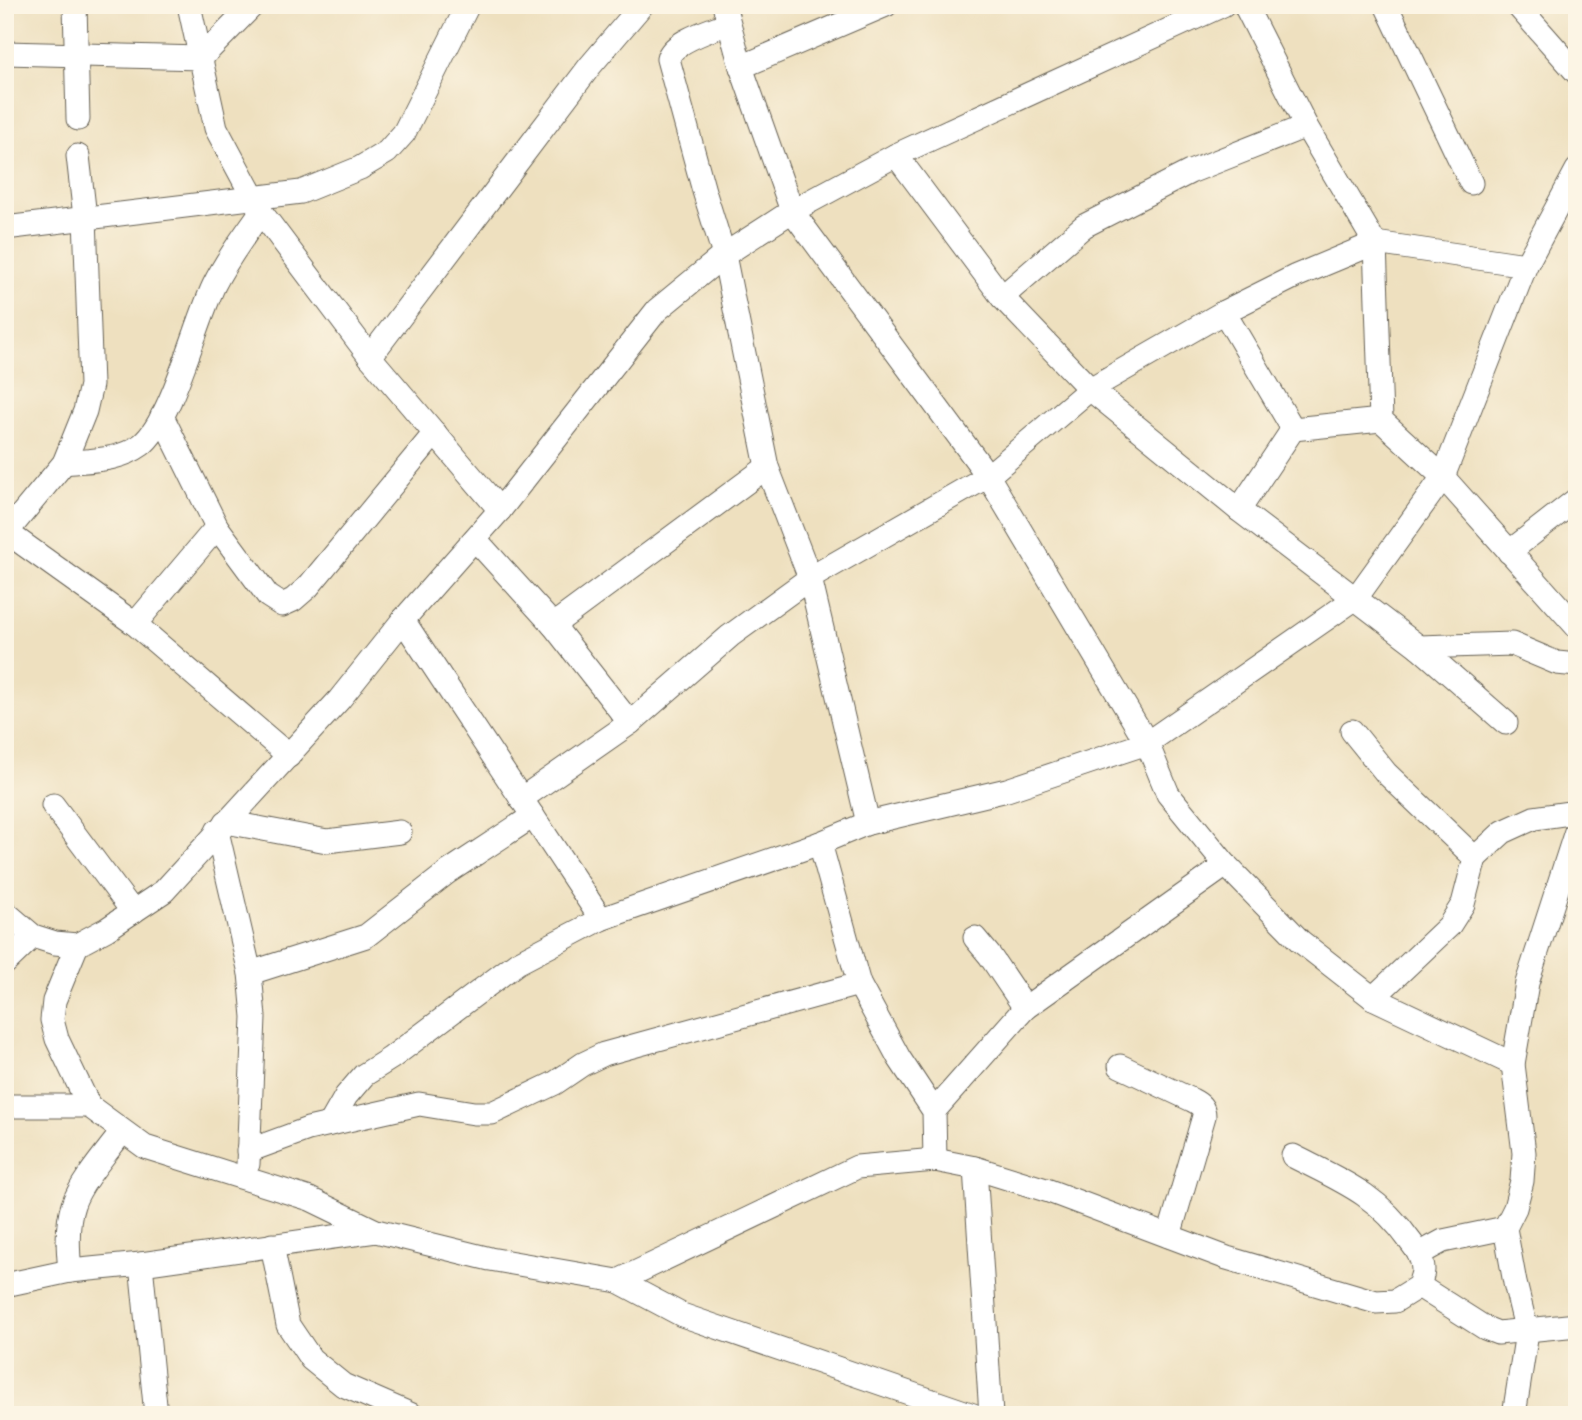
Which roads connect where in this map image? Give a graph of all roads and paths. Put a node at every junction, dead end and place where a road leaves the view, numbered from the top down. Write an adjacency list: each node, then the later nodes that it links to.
1 (75, 5): 13 (street)
2 (189, 5): 14 (street)
3 (253, 5): 14 (street)
4 (468, 5): 23 (street)
5 (642, 5): 32 (street)
6 (886, 5): 15 (street)
7 (1223, 5): 19 (street)
8 (1245, 5): 18 (street)
9 (1385, 5): 22 (street)
10 (1517, 5): 16 (street)
11 (726, 14): 15 (street); 28 (street)
12 (5, 53): 13 (street)
13 (77, 53): 14 (street); 17 (street)
14 (201, 58): 23 (street)
15 (741, 67): 24 (street)
16 (1577, 73)
17 (78, 119)
18 (1306, 126): 27 (street); 30 (street)
19 (896, 155): 24 (street); 30 (street)
20 (78, 156): 25 (street)
21 (1577, 170): 29 (street)
22 (1472, 183)
23 (256, 205): 25 (street); 32 (street); 34 (street)
24 (792, 211): 28 (street); 40 (street)
25 (85, 217): 26 (street); 38 (street)
26 (5, 228)
27 (1375, 243): 29 (street); 31 (street); 35 (street)
28 (724, 256): 39 (street); 43 (street)
29 (1526, 265): 41 (street)
30 (1002, 297): 33 (street)
31 (1224, 312): 33 (street); 36 (street)
32 (370, 357): 37 (street)
33 (1090, 389): 40 (street); 44 (street)
34 (163, 416): 38 (street); 45 (street)
35 (1381, 420): 36 (street); 41 (street)
36 (1293, 429): 44 (street)
37 (435, 433): 43 (street); 45 (street)
38 (64, 463): 46 (street)
39 (767, 467): 49 (street); 53 (street)
40 (988, 477): 49 (street); 60 (street)
41 (1443, 477): 48 (street); 50 (street)
42 (1577, 499): 48 (street)
43 (500, 510): 47 (street)
44 (1239, 510): 50 (street)
45 (217, 527): 52 (street)
46 (6, 532): 52 (street)
47 (475, 539): 51 (street); 53 (street)
48 (1509, 552): 54 (street)
49 (810, 578): 57 (street); 65 (street)
50 (1356, 598): 55 (street); 60 (street)
51 (403, 620): 61 (street); 63 (street)
52 (135, 624): 61 (street)
53 (553, 625): 57 (street)
54 (1577, 628)
55 (1419, 647): 56 (street); 58 (street)
56 (1577, 665)
57 (630, 723): 63 (street)
58 (1506, 723)
59 (1352, 731): 70 (street)
60 (1147, 743): 65 (street); 71 (street)
61 (289, 756): 66 (street)
62 (54, 805): 73 (street)
63 (527, 807): 74 (street); 79 (street)
64 (1577, 812): 70 (street)
65 (867, 823): 69 (street)
66 (222, 826): 68 (street); 73 (street); 79 (street)
67 (1577, 828): 83 (street)
68 (400, 832)
69 (820, 843): 74 (street); 80 (street)
70 (1475, 858): 81 (street)
71 (1226, 865): 81 (street); 82 (street)
72 (5, 912): 75 (street)
73 (133, 912): 77 (street)
74 (601, 919): 88 (street)
75 (33, 936): 77 (street); 78 (street)
76 (975, 938): 82 (street)
77 (78, 945): 86 (street)
78 (5, 962)
79 (250, 973): 90 (street)
80 (859, 984): 87 (street); 88 (street)
81 (1373, 998): 83 (street)
82 (1025, 1008): 87 (street)
83 (1513, 1064): 95 (street)
84 (1120, 1066): 97 (street)
85 (5, 1106): 86 (street)
86 (89, 1106): 89 (street)
87 (934, 1111): 92 (street)
88 (330, 1124): 90 (street)
89 (122, 1132): 94 (street); 101 (street)
90 (248, 1151): 94 (street)
91 (1293, 1156): 99 (street)
92 (935, 1160): 93 (street); 102 (street)
93 (975, 1168): 97 (street); 110 (street)
94 (247, 1181): 96 (street)
95 (1505, 1228): 99 (street); 106 (street)
96 (376, 1231): 98 (street); 102 (street)
97 (1169, 1236): 104 (street)
98 (272, 1245): 100 (street); 108 (street)
99 (1419, 1254): 104 (street)
100 (141, 1264): 101 (street); 107 (street)
101 (70, 1271): 103 (street)
102 (618, 1280): 109 (street)
103 (5, 1285)
104 (1419, 1286): 106 (street)
105 (1577, 1325): 106 (street)
106 (1527, 1332): 111 (street)
107 (156, 1415)
108 (412, 1415)
109 (973, 1415)
110 (991, 1415)
111 (1514, 1415)

